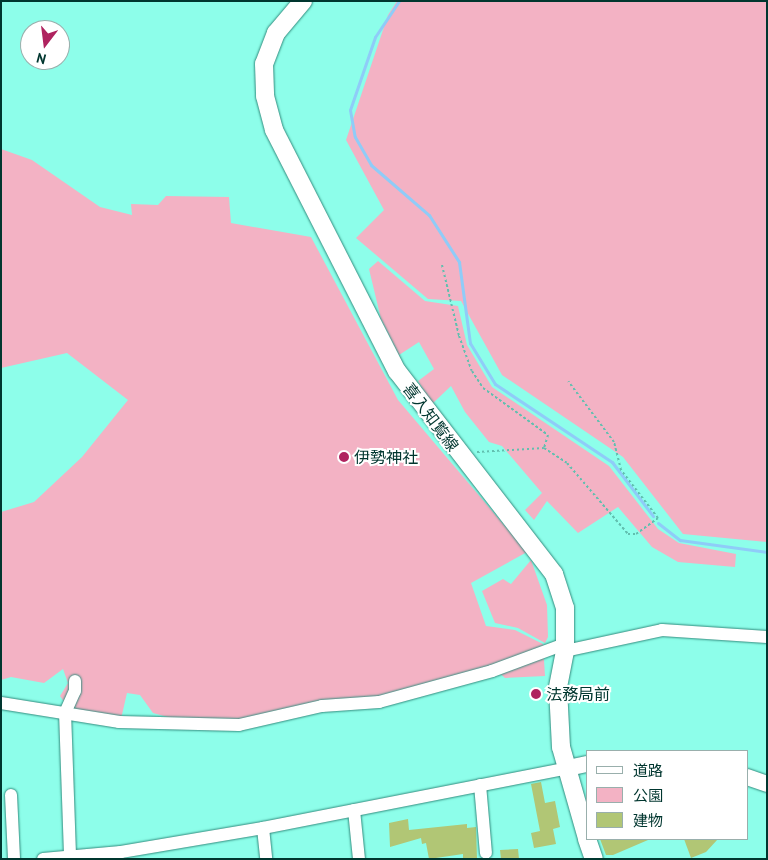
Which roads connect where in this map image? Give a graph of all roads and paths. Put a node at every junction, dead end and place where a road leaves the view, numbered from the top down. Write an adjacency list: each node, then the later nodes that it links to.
1 (303, 1): 5 (main road, 喜入知覧線)
2 (442, 265): 4 (path)
3 (568, 381): 4 (path)
4 (544, 448): 5 (path)
5 (464, 460): 7 (main road, 喜入知覧線)
6 (767, 637): 7 (street)
7 (565, 648): 10 (street); 12 (main road, 喜入知覧線)
8 (75, 681): 10 (street)
9 (1, 703): 10 (street)
10 (65, 712): 23 (street)
11 (586, 764): 12 (street)
12 (568, 768): 15 (street); 19 (main road, 喜入知覧線)
13 (748, 777): 14 (street)
14 (767, 784)
15 (480, 785): 17 (street); 21 (street)
16 (11, 795): 24 (street)
17 (354, 810): 18 (street); 27 (street)
18 (263, 828): 22 (street); 26 (street)
19 (586, 834)
20 (588, 840): 28 (main road, 喜入知覧線)
21 (486, 852)
22 (121, 855): 23 (street)
23 (70, 856): 25 (street)
24 (14, 859)
25 (43, 859)
26 (266, 859)
27 (359, 859)
28 (594, 859)

